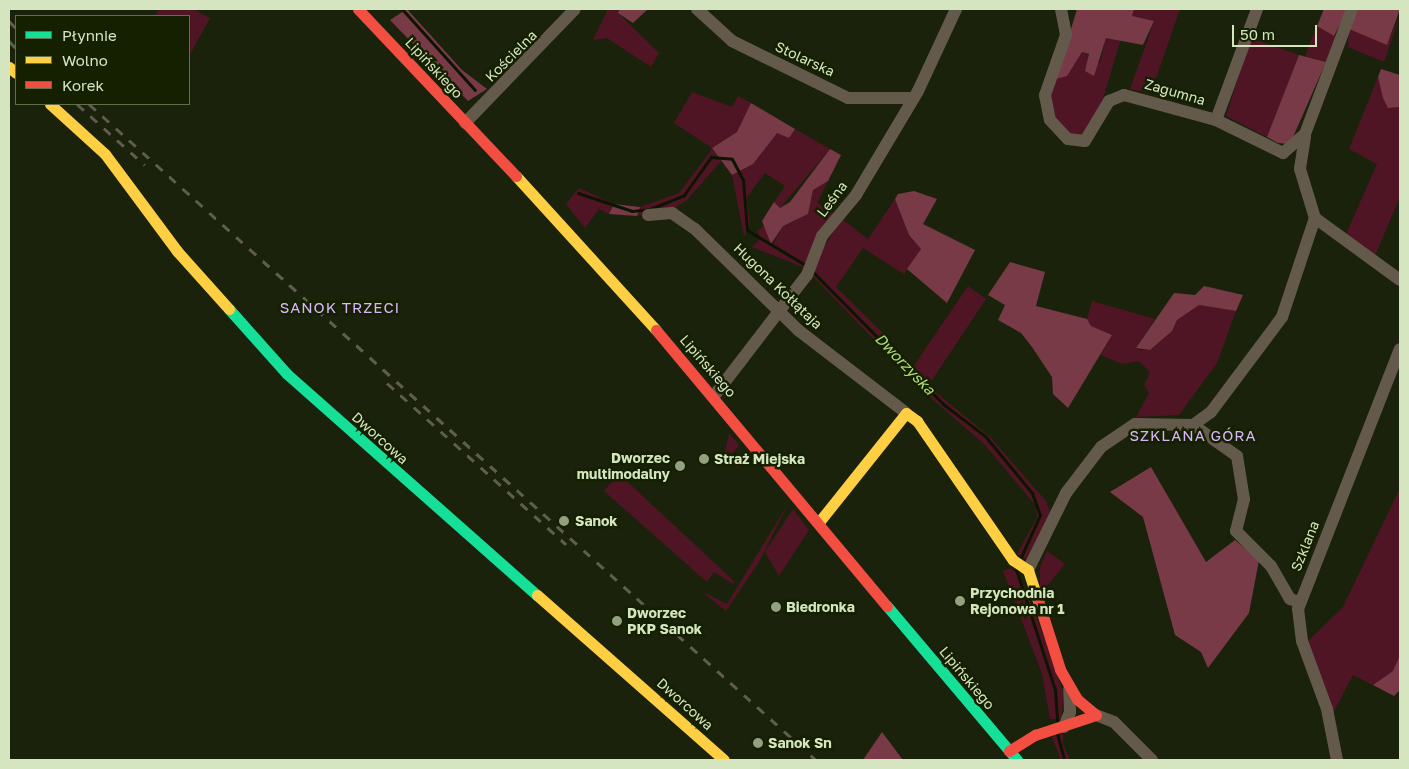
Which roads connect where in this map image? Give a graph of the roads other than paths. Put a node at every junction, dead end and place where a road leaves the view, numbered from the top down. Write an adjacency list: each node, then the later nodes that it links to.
1 (358, 9): 11 (main road, Lipińskiego)
2 (575, 9): 11 (street, Kościelna)
3 (697, 9): 8 (street, Stolarska)
4 (956, 9): 8 (street, Leśna)
5 (1060, 9): 10 (street, Zagumna)
6 (1257, 9): 10 (street)
7 (1352, 9): 12 (street)
8 (913, 98): 18 (street, Leśna)
9 (51, 105): 30 (main road, Dworcowa)
10 (1216, 120): 13 (street, Zagumna)
11 (465, 123): 20 (main road, Lipińskiego)
12 (1305, 134): 13 (street); 14 (street)
13 (1283, 153): 14 (street, Zagumna)
14 (1300, 168): 16 (street)
15 (648, 215): 18 (street, Hugona Kołłątaja)
16 (1315, 218): 17 (street); 22 (street)
17 (1400, 280)
18 (781, 314): 20 (street, Leśna); 21 (street, Hugona Kołłątaja)
19 (1400, 349): 25 (street, Szklana)
20 (714, 396): 23 (main road, Lipińskiego)
21 (906, 414): 23 (main road); 24 (main road, Hugona Kołłątaja)
22 (1193, 425): 24 (street); 25 (street)
23 (819, 522): 29 (main road, Lipińskiego)
24 (1028, 570): 26 (main road)
25 (1299, 602): 33 (street, Szklana)
26 (1069, 688): 27 (main road); 28 (street)
27 (1096, 715): 28 (main road); 32 (street)
28 (1064, 727): 29 (main road)
29 (1009, 751): 31 (main road, Lipińskiego)
30 (724, 760)
31 (1017, 760)
32 (1152, 760)
33 (1337, 760)

